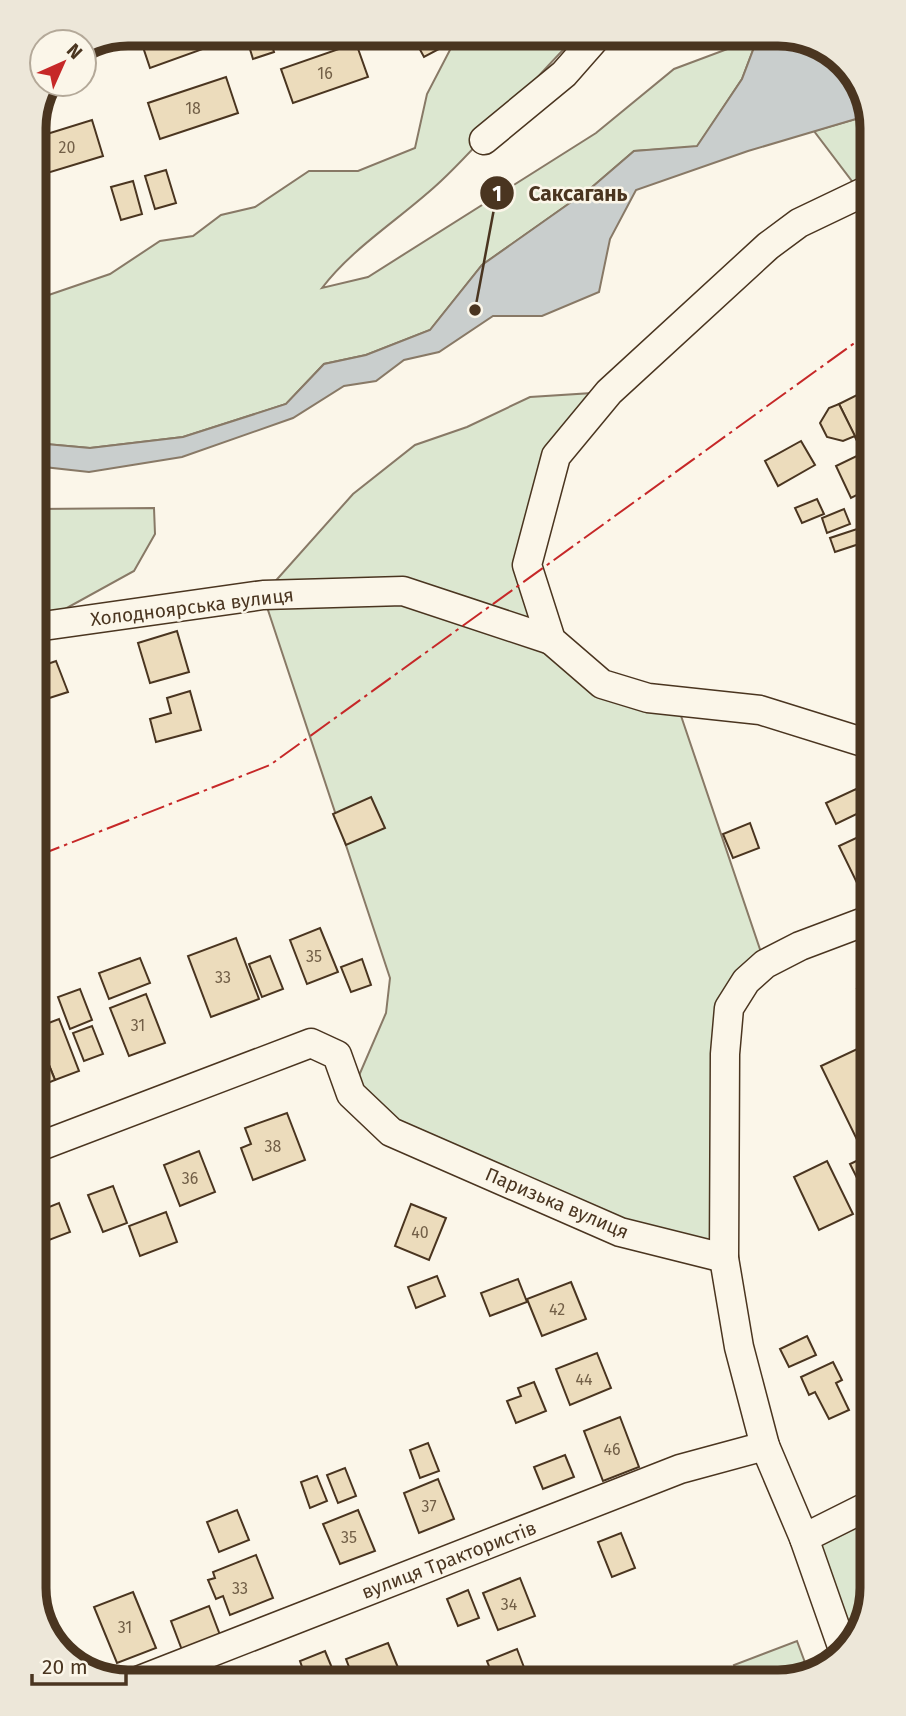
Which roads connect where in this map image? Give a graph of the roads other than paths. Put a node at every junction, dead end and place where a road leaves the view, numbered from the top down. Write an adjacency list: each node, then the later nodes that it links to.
1 (589, 46): 2 (street)
2 (484, 140)
3 (860, 194): 5 (street)
4 (46, 626): 5 (street, Холодноярська вулиця)
5 (551, 640): 6 (street)
6 (860, 741)
7 (860, 924): 9 (street)
8 (46, 1144): 9 (street, Паризька вулиця)
9 (724, 1258): 10 (street)
10 (765, 1446): 12 (street); 14 (street, вулиця Трактористів)
11 (860, 1510): 12 (street)
12 (804, 1538): 13 (street)
13 (841, 1642)
14 (166, 1670)

